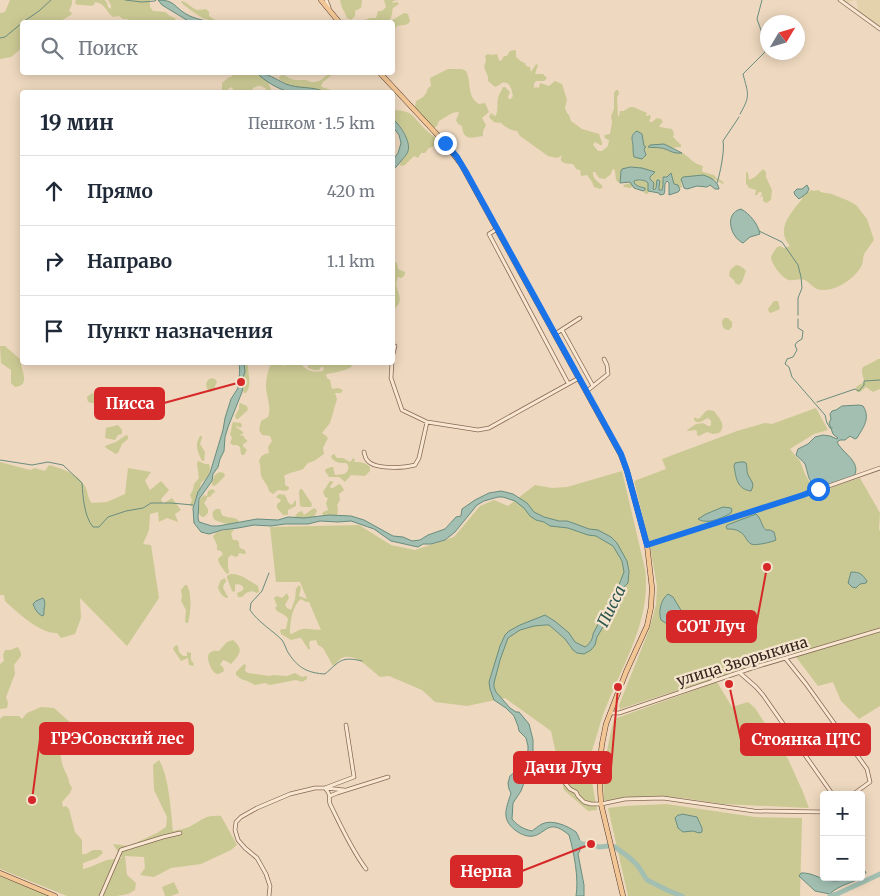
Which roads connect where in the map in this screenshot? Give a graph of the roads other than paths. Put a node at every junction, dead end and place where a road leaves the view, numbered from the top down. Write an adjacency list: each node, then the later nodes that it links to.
1 (321, 0): 4 (main road)
2 (326, 0): 4 (street)
3 (840, 0): 6 (street)
4 (331, 12): 5 (main road)
5 (337, 20)
6 (880, 29)
7 (382, 75): 8 (main road)
8 (497, 229): 9 (main road); 11 (street)
9 (545, 316): 11 (street); 13 (main road)
10 (580, 318): 12 (street)
11 (535, 322): 17 (street)
12 (562, 330): 13 (street); 18 (street)
13 (556, 334): 16 (main road)
14 (604, 358): 18 (street)
15 (392, 365): 20 (street)
16 (579, 378): 17 (street); 19 (main road)
17 (568, 384): 20 (street)
18 (592, 386): 19 (street)
19 (587, 391): 23 (main road)
20 (428, 422): 21 (street)
21 (364, 452)
22 (880, 468): 23 (street)
23 (647, 545): 27 (main road)
24 (880, 630): 25 (street, улица Зворыкина)
25 (786, 659): 26 (street, улица Зворыкина); 34 (street)
26 (740, 672): 27 (street, улица Зворыкина); 33 (street)
27 (610, 713): 36 (main road)
28 (346, 725): 31 (street)
29 (388, 777): 32 (street)
30 (565, 783): 36 (street)
31 (325, 788): 32 (street); 35 (street); 43 (street)
32 (345, 790): 35 (street)
33 (830, 791)
34 (858, 791)
35 (330, 796): 39 (street)
36 (601, 804): 37 (street); 44 (main road)
37 (820, 812)
38 (180, 833): 42 (street)
39 (366, 869)
40 (0, 873): 41 (main road)
41 (55, 896)
42 (101, 896)
43 (269, 896)
44 (623, 896)

